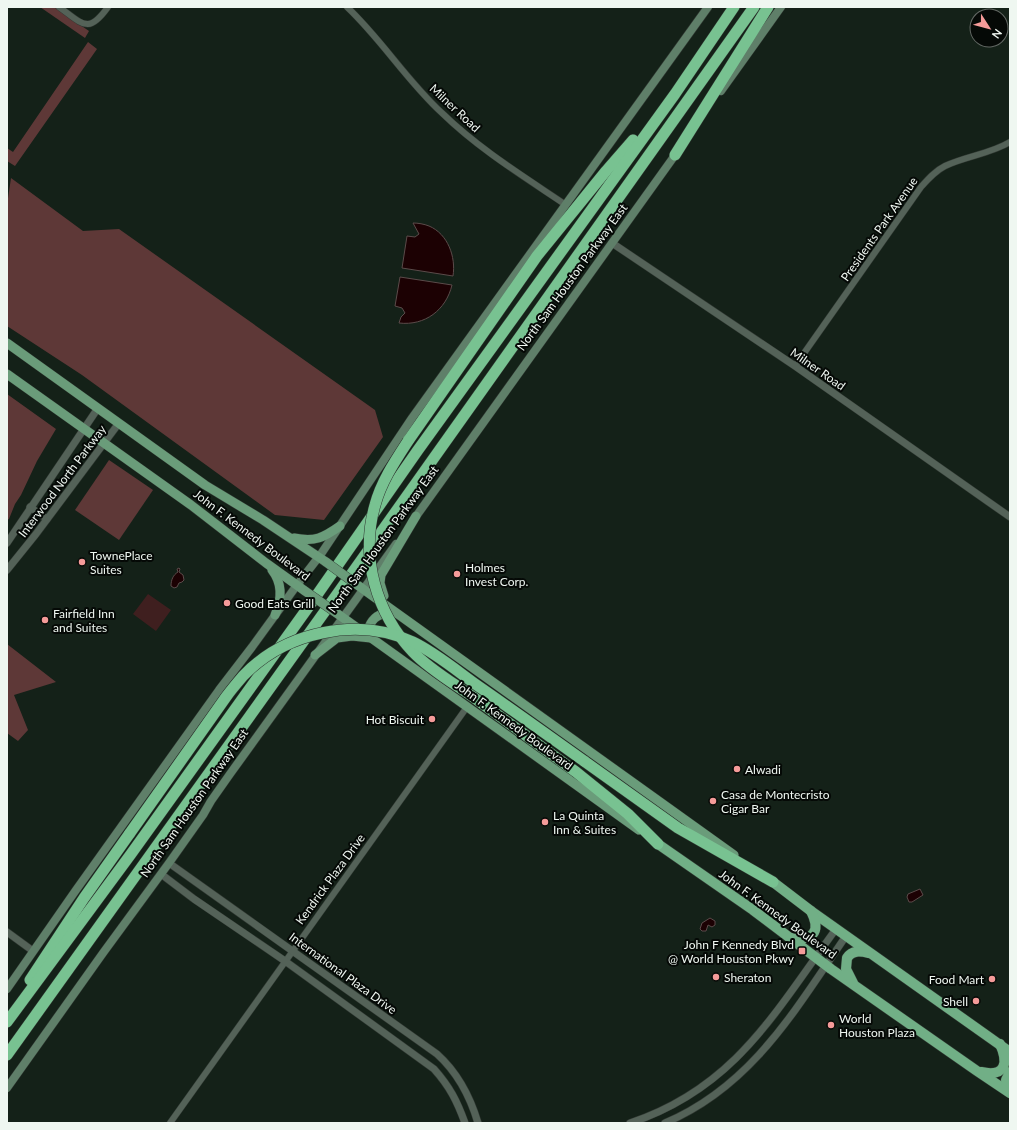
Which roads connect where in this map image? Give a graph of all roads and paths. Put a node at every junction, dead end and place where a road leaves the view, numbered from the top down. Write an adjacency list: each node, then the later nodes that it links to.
1 (59, 7): 2 (street)
2 (108, 7)
3 (347, 7): 12 (street, Milner Road)
4 (708, 7): 12 (main road)
5 (734, 7): 9 (highway, North Sam Houston Parkway East)
6 (754, 7): 65 (highway, North Sam Houston Parkway East)
7 (768, 7): 11 (highway)
8 (781, 7): 11 (main road, North Sam Houston Parkway East)
9 (675, 94): 40 (highway, bridge); 60 (highway, North Sam Houston Parkway East)
10 (1010, 142): 15 (street, Presidents Park Avenue)
11 (675, 155): 13 (main road, North Sam Houston Parkway East)
12 (566, 204): 25 (main road)
13 (612, 243): 15 (street, Milner Road); 22 (main road, North Sam Houston Parkway East)
14 (7, 343): 17 (main road, John F. Kennedy Boulevard)
15 (795, 366): 23 (street, Milner Road)
16 (7, 374): 19 (main road, John F. Kennedy Boulevard)
17 (98, 408): 18 (main road, John F. Kennedy Boulevard); 19 (street, Interwood North Parkway)
18 (119, 423): 20 (street, Interwood North Parkway); 26 (main road, John F. Kennedy Boulevard)
19 (84, 429): 20 (main road, John F. Kennedy Boulevard); 21 (street, Interwood North Parkway)
20 (104, 443): 24 (street, Interwood North Parkway); 29 (main road, John F. Kennedy Boulevard)
21 (30, 507): 24 (street); 27 (street, Interwood North Parkway)
22 (416, 516): 32 (main road, North Sam Houston Parkway East); 33 (main road)
23 (1010, 517)
24 (47, 519): 30 (street, Interwood North Parkway)
25 (340, 526): 26 (main road); 28 (main road)
26 (290, 537): 28 (main road, John F. Kennedy Boulevard)
27 (7, 542)
28 (322, 560): 31 (main road); 32 (main road, John F. Kennedy Boulevard, bridge)
29 (266, 563): 31 (main road, John F. Kennedy Boulevard); 35 (main road)
30 (7, 570)
31 (297, 584): 34 (main road, John F. Kennedy Boulevard, bridge); 35 (main road)
32 (359, 586): 33 (main road, John F. Kennedy Boulevard); 34 (main road, North Sam Houston Parkway East)
33 (393, 611): 37 (main road, John F. Kennedy Boulevard)
34 (338, 614): 36 (main road, John F. Kennedy Boulevard); 38 (main road, North Sam Houston Parkway East)
35 (276, 615): 50 (main road)
36 (373, 638): 37 (main road); 38 (main road); 39 (main road, John F. Kennedy Boulevard)
37 (437, 642): 43 (main road, John F. Kennedy Boulevard)
38 (315, 655): 41 (main road, North Sam Houston Parkway East)
39 (466, 707): 40 (main road, John F. Kennedy Boulevard); 49 (street, Kendrick Plaza Drive)
40 (658, 844): 48 (highway, John F. Kennedy Boulevard)
41 (169, 863): 42 (main road, North Sam Houston Parkway East); 49 (street, International Plaza Drive)
42 (161, 874): 53 (street, International Plaza Drive); 70 (main road, North Sam Houston Parkway East)
43 (773, 882): 44 (highway, John F. Kennedy Boulevard); 58 (highway, bridge)
44 (811, 911): 45 (highway, John F. Kennedy Boulevard); 48 (highway)
45 (836, 929): 47 (highway, John F. Kennedy Boulevard); 52 (street)
46 (7, 932): 50 (street)
47 (846, 936): 51 (highway, John F. Kennedy Boulevard); 54 (street)
48 (790, 938): 52 (highway, John F. Kennedy Boulevard)
49 (292, 950): 53 (street, Kendrick Plaza Drive); 57 (street, International Plaza Drive)
50 (34, 951): 56 (main road)
51 (873, 955): 55 (highway); 62 (highway, John F. Kennedy Boulevard)
52 (816, 956): 54 (highway, John F. Kennedy Boulevard); 61 (street)
53 (285, 961): 59 (street, International Plaza Drive); 75 (street, Kendrick Plaza Drive)
54 (826, 965): 55 (highway, John F. Kennedy Boulevard); 63 (street)
55 (855, 985): 66 (highway, John F. Kennedy Boulevard)
56 (7, 989)
57 (374, 1009): 59 (street); 68 (street, International Plaza Drive)
58 (7, 1019)
59 (366, 1020): 69 (street, International Plaza Drive)
60 (7, 1022)
61 (754, 1040): 63 (street); 73 (street)
62 (1000, 1044): 64 (highway, John F. Kennedy Boulevard); 66 (highway)
63 (765, 1049): 74 (street)
64 (1010, 1052)
65 (7, 1054)
66 (977, 1071): 72 (highway, John F. Kennedy Boulevard)
67 (1010, 1072): 71 (highway)
68 (454, 1073): 69 (street); 77 (street, International Plaza Drive)
69 (442, 1078): 76 (street, International Plaza Drive)
70 (7, 1088)
71 (1010, 1090)
72 (1010, 1093)
73 (672, 1106): 74 (street); 78 (street)
74 (677, 1118): 79 (street)
75 (170, 1123)
76 (465, 1123)
77 (478, 1123)
78 (630, 1123)
79 (665, 1123)

